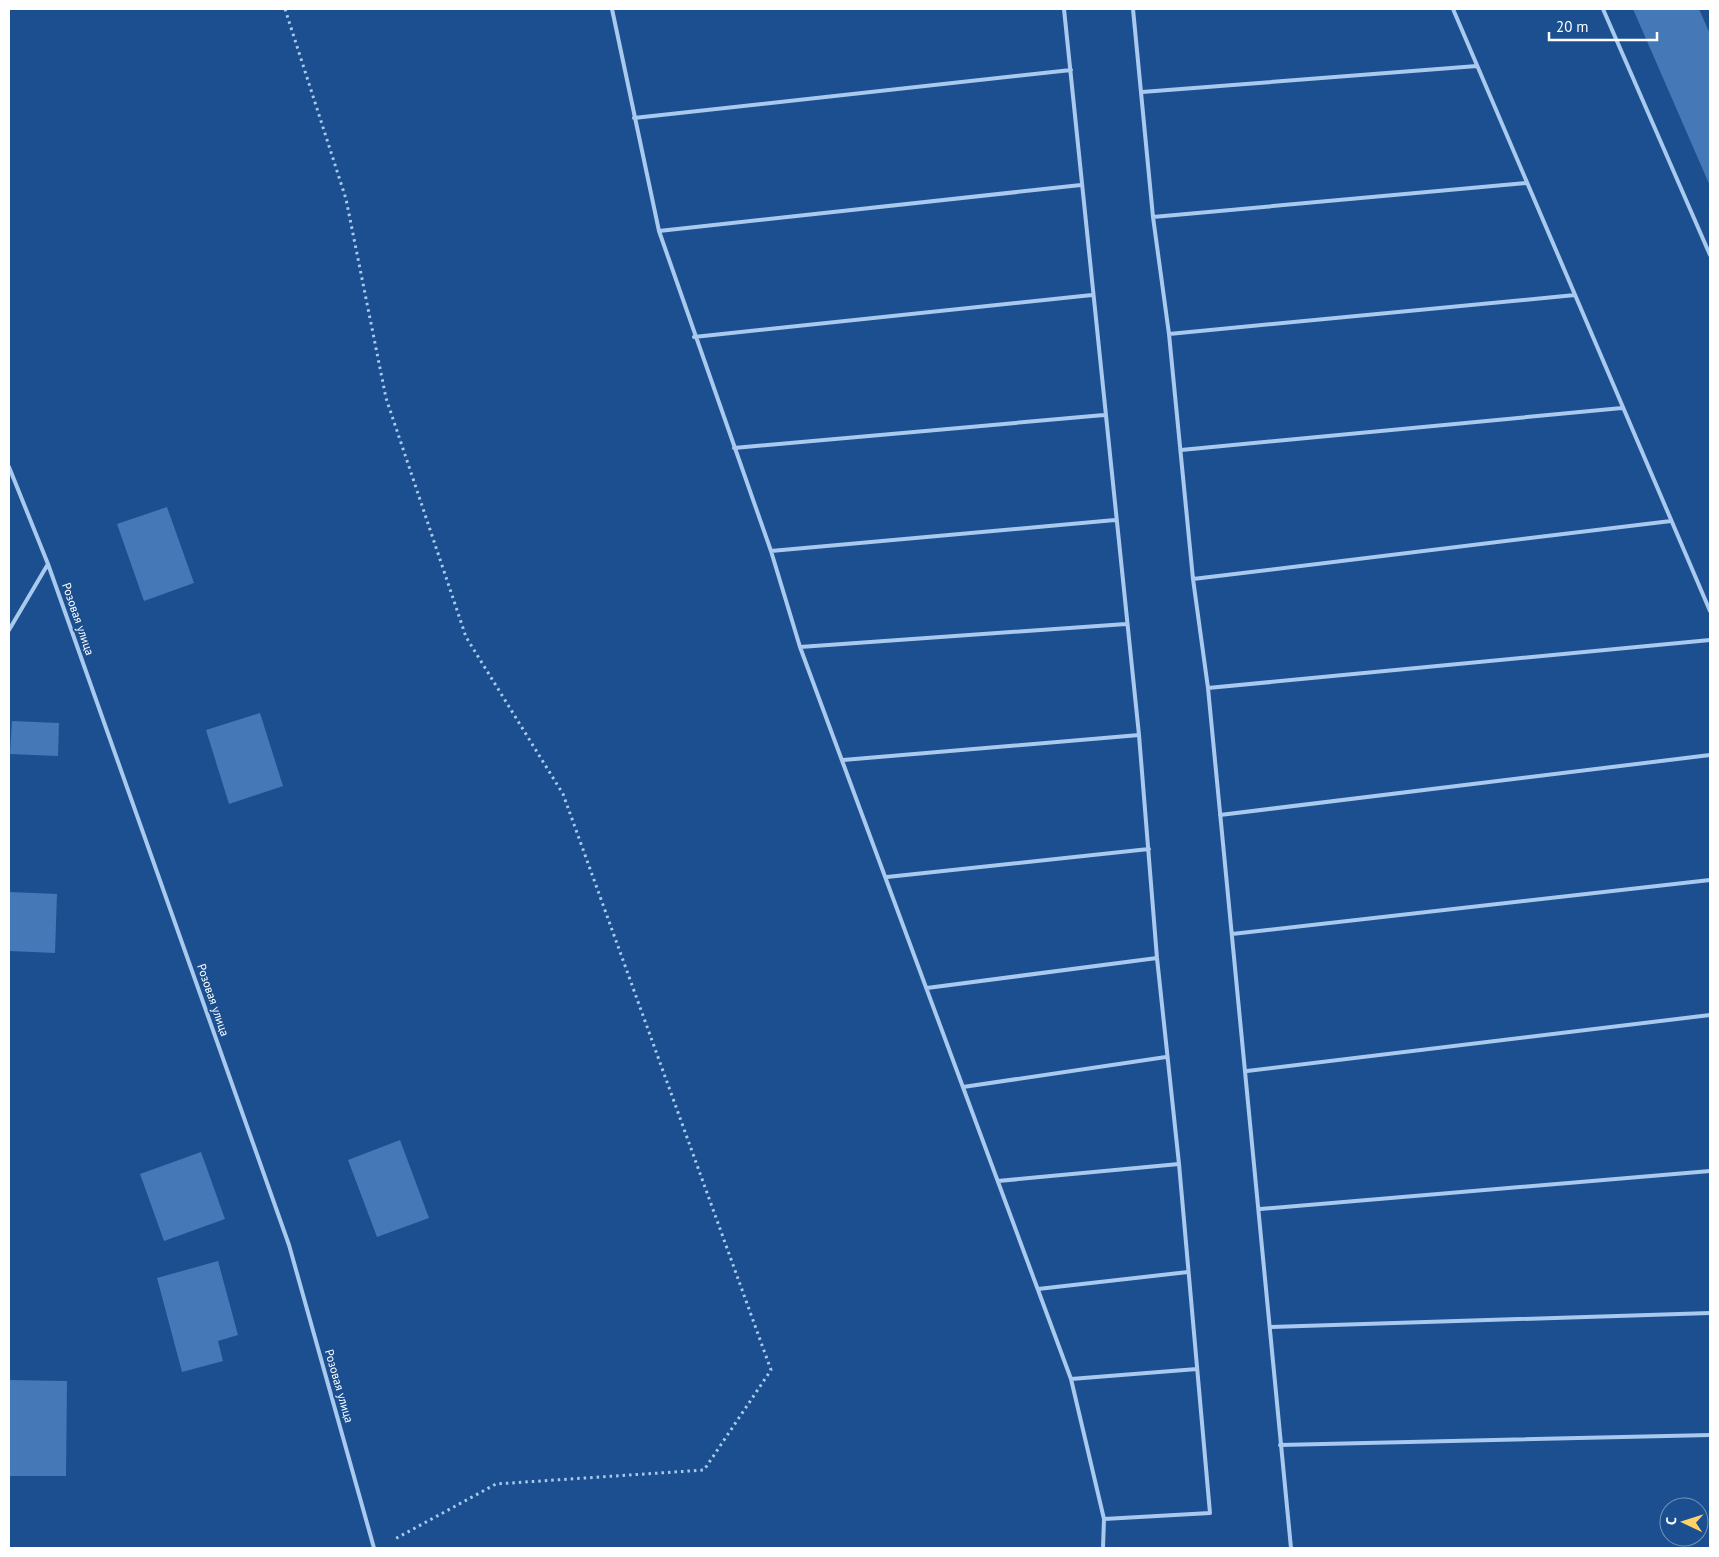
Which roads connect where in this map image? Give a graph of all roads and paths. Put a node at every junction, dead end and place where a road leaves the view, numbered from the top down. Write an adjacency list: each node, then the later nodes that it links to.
1 (285, 9): 63 (path)
2 (612, 9): 10 (lane)
3 (1064, 9): 8 (lane)
4 (1134, 9): 9 (lane)
5 (1454, 9): 7 (lane)
6 (1603, 9): 15 (lane)
7 (1477, 66): 9 (lane); 11 (lane)
8 (1071, 70): 10 (lane); 12 (lane)
9 (1142, 92): 13 (lane)
10 (634, 118): 14 (lane)
11 (1526, 183): 13 (lane); 17 (lane)
12 (1082, 185): 14 (lane); 16 (lane)
13 (1153, 217): 18 (lane)
14 (659, 231): 19 (lane)
15 (1710, 255)
16 (1092, 295): 19 (lane); 21 (lane)
17 (1575, 295): 18 (lane); 20 (lane)
18 (1169, 334): 23 (lane)
19 (694, 336): 22 (lane)
20 (1622, 408): 23 (lane); 26 (lane)
21 (1104, 415): 22 (lane); 25 (lane)
22 (734, 448): 27 (lane)
23 (1181, 450): 29 (lane)
24 (9, 467): 28 (lane, Розовая улица)
25 (1115, 520): 27 (lane); 31 (lane)
26 (1671, 521): 29 (lane); 30 (lane)
27 (771, 551): 34 (lane)
28 (48, 564): 32 (lane); 64 (lane, Розовая улица)
29 (1193, 579): 35 (lane)
30 (1710, 611)
31 (1126, 624): 34 (lane); 36 (lane)
32 (9, 630)
33 (1710, 640): 35 (lane)
34 (800, 647): 38 (lane)
35 (1208, 688): 39 (lane)
36 (1139, 736): 38 (lane); 40 (lane)
37 (1710, 755): 39 (lane)
38 (843, 760): 41 (lane)
39 (1220, 815): 43 (lane)
40 (1149, 849): 41 (lane); 44 (lane)
41 (887, 877): 45 (lane)
42 (1710, 880): 43 (lane)
43 (1232, 934): 48 (lane)
44 (1157, 958): 45 (lane); 47 (lane)
45 (927, 988): 49 (lane)
46 (1710, 1015): 48 (lane)
47 (1166, 1057): 49 (lane); 50 (lane)
48 (1247, 1071): 53 (lane)
49 (963, 1087): 52 (lane)
50 (1179, 1164): 52 (lane); 54 (lane)
51 (1710, 1171): 53 (lane)
52 (998, 1181): 55 (lane)
53 (1260, 1209): 57 (lane)
54 (1188, 1272): 55 (lane); 58 (lane)
55 (1038, 1289): 59 (lane)
56 (1710, 1313): 57 (lane)
57 (1271, 1327): 61 (lane)
58 (1197, 1369): 59 (lane); 62 (lane)
59 (1071, 1379): 62 (lane)
60 (1710, 1435): 61 (lane)
61 (1280, 1445): 66 (lane)
62 (1104, 1519): 65 (lane)
63 (385, 1544)
64 (374, 1548)
65 (1103, 1548)
66 (1291, 1548)

